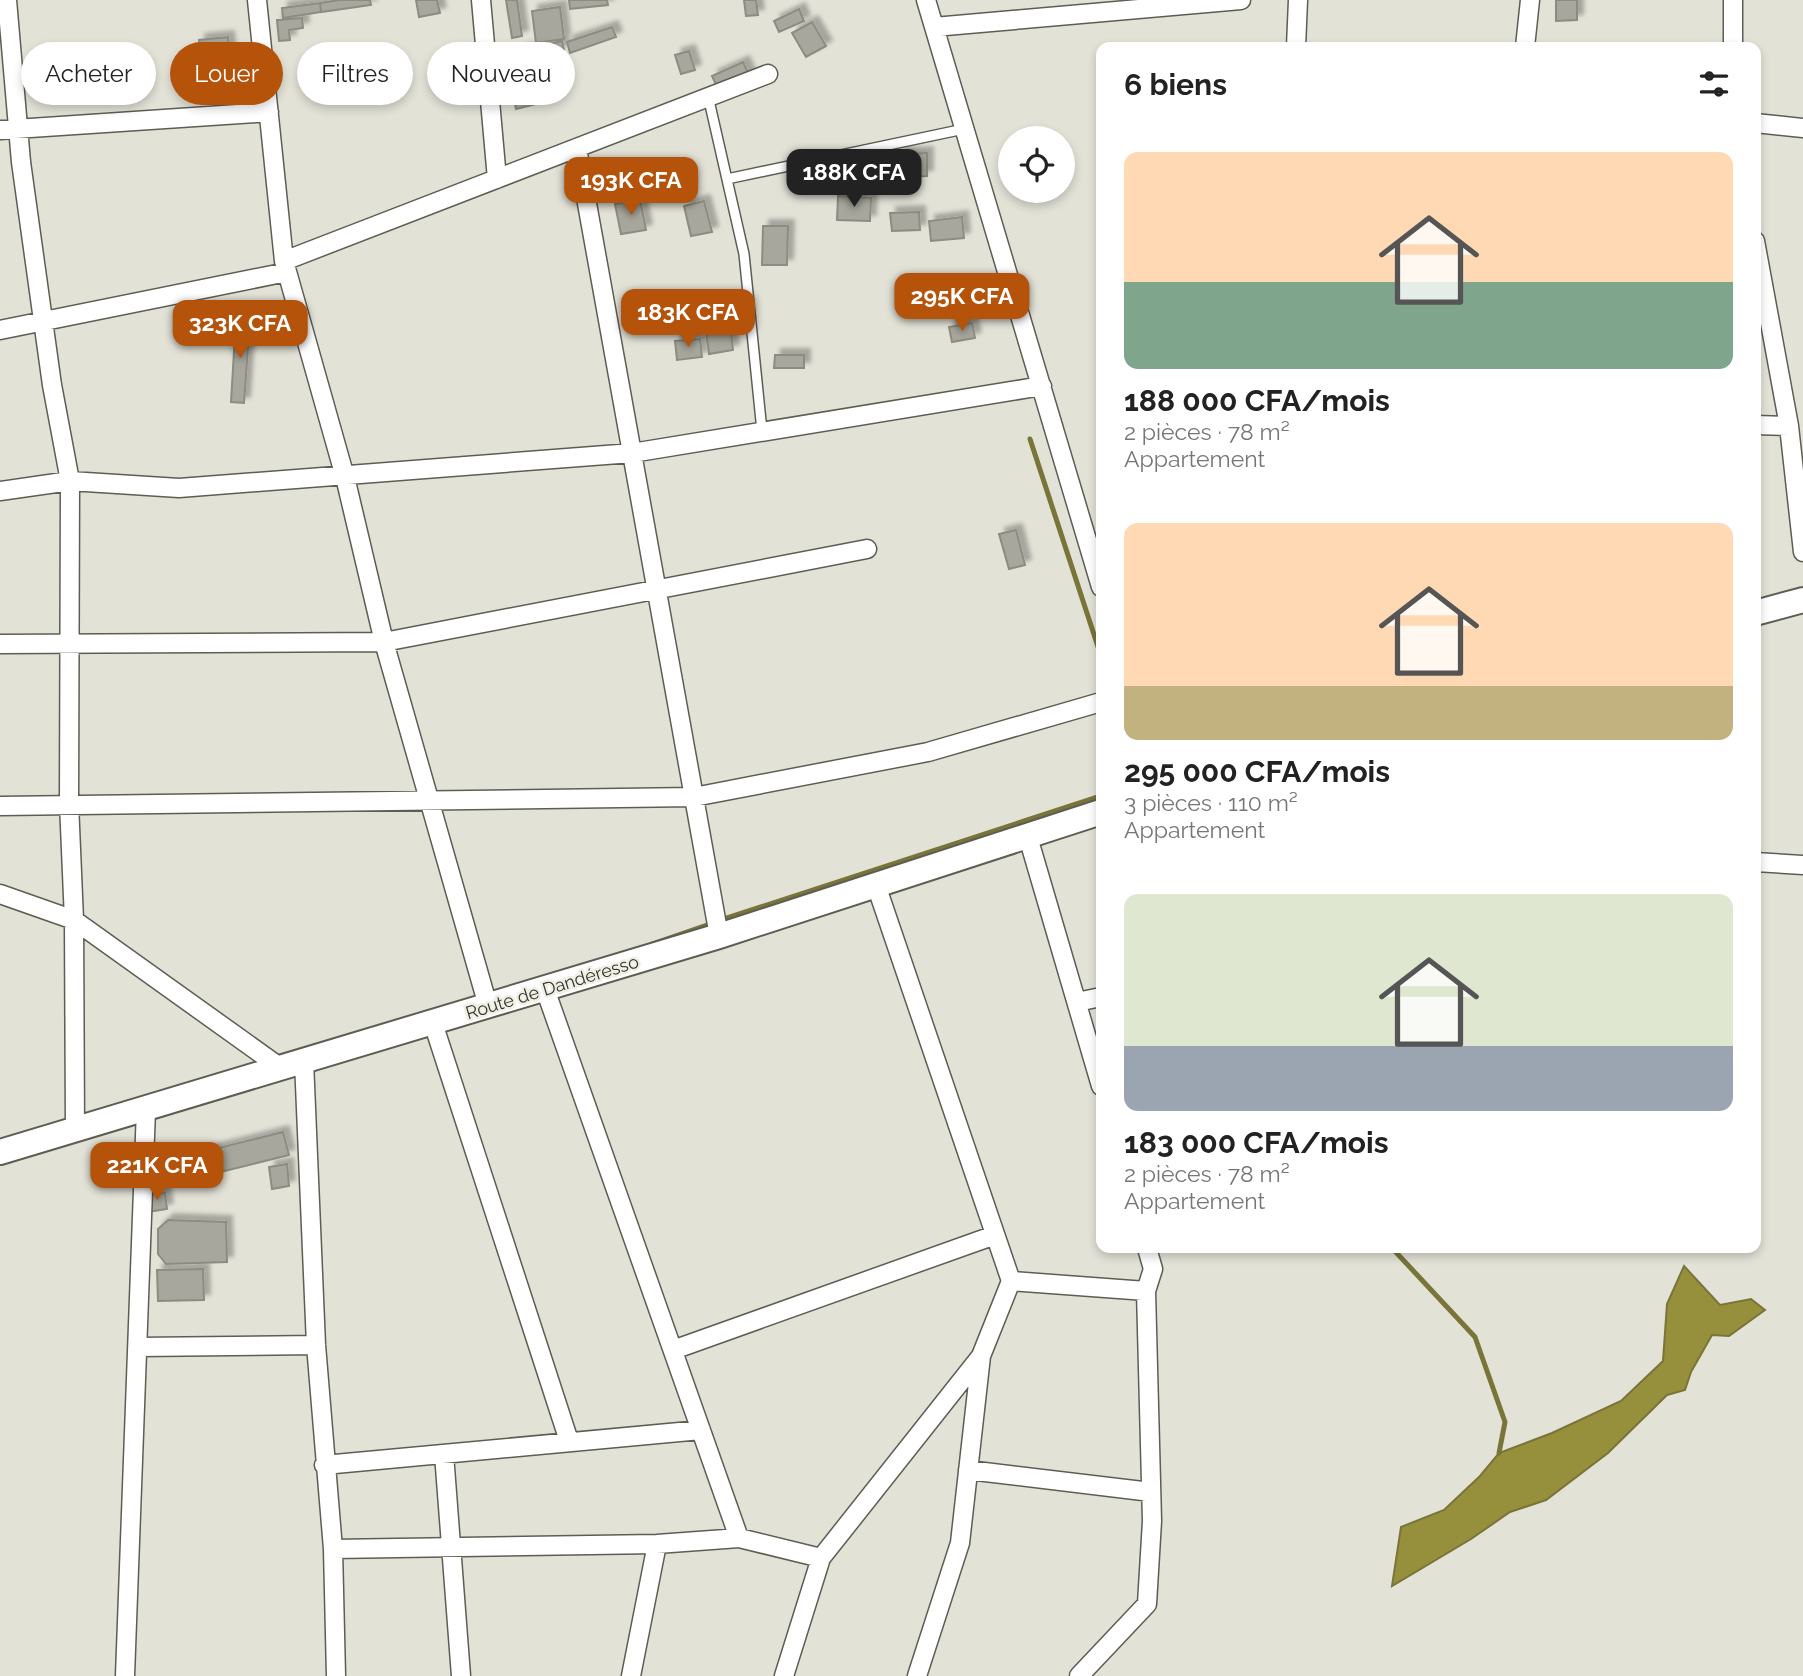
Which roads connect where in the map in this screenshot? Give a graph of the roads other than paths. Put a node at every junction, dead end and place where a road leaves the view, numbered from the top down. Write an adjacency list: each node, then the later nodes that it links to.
1 (7, 0): 13 (street)
2 (257, 0): 16 (street)
3 (481, 0): 22 (street)
4 (926, 0): 9 (street)
5 (1241, 0): 9 (street)
6 (1298, 0): 10 (street)
7 (1530, 0): 11 (street)
8 (1733, 0): 12 (street)
9 (934, 27): 19 (street)
10 (1296, 42)
11 (1526, 42)
12 (1733, 42)
13 (5, 46): 20 (street)
14 (768, 74): 15 (street)
15 (708, 96): 21 (street); 23 (lane)
16 (269, 112): 20 (street); 24 (street)
17 (1761, 124): 18 (street)
18 (1803, 128)
19 (964, 129): 23 (lane); 28 (street)
20 (9, 130): 26 (street)
21 (577, 148): 22 (street); 32 (street)
22 (497, 179): 24 (street)
23 (727, 179): 31 (lane)
24 (285, 267): 26 (street); 33 (street)
25 (1761, 275): 30 (street)
26 (43, 321): 27 (street); 34 (street)
27 (0, 330)
28 (1042, 386): 31 (street); 36 (street)
29 (1761, 425): 30 (street)
30 (1788, 426): 38 (street)
31 (762, 431): 32 (street)
32 (632, 453): 33 (street); 39 (street)
33 (345, 477): 34 (street); 42 (street)
34 (71, 481): 35 (street); 44 (street)
35 (0, 491)
36 (1094, 542)
37 (867, 549): 39 (street)
38 (1803, 552)
39 (657, 589): 42 (street); 46 (street)
40 (1803, 600): 41 (street)
41 (1761, 611)
42 (384, 642): 44 (street); 47 (street)
43 (0, 644): 44 (street)
44 (70, 644): 48 (street)
45 (1096, 703): 46 (street)
46 (694, 797): 47 (street); 57 (street)
47 (427, 798): 48 (street); 61 (street)
48 (69, 803): 49 (street); 56 (street)
49 (0, 806)
50 (1096, 815): 51 (street, Route de Dandéresso)
51 (1028, 836): 54 (street, Route de Dandéresso); 60 (street)
52 (1761, 862): 53 (street)
53 (1803, 864)
54 (876, 885): 57 (street, Route de Dandéresso); 68 (street)
55 (0, 894): 56 (street)
56 (75, 920): 63 (street); 66 (street)
57 (719, 936): 58 (street, Route de Dandéresso)
58 (545, 989): 61 (street, Route de Dandéresso); 74 (street)
59 (1096, 998): 60 (street)
60 (1077, 1003): 64 (street)
61 (488, 1006): 62 (street, Route de Dandéresso)
62 (433, 1023): 63 (street, Route de Dandéresso); 77 (street)
63 (293, 1065): 65 (street, Route de Dandéresso); 72 (street)
64 (1096, 1069)
65 (146, 1109): 66 (street, Route de Dandéresso); 73 (street)
66 (75, 1130): 67 (street, Route de Dandéresso)
67 (0, 1152)
68 (995, 1235): 70 (street); 74 (street)
69 (1148, 1253): 71 (street)
70 (1011, 1281): 71 (street); 75 (street)
71 (1146, 1291): 81 (street)
72 (316, 1345): 73 (street); 79 (street)
73 (138, 1347): 87 (street)
74 (673, 1350): 76 (street)
75 (981, 1356): 80 (street); 86 (street)
76 (701, 1430): 77 (street); 82 (street)
77 (569, 1441): 78 (street)
78 (444, 1454): 79 (street); 84 (street)
79 (324, 1465): 85 (street)
80 (968, 1469): 81 (street); 92 (street)
81 (1151, 1492): 93 (street)
82 (739, 1538): 83 (street); 86 (street)
83 (657, 1544): 84 (street); 90 (street)
84 (452, 1546): 85 (street); 89 (street)
85 (333, 1549): 88 (street)
86 (821, 1558): 91 (street)
87 (125, 1676)
88 (336, 1676)
89 (461, 1676)
90 (631, 1676)
91 (785, 1676)
92 (917, 1676)
93 (1079, 1676)

